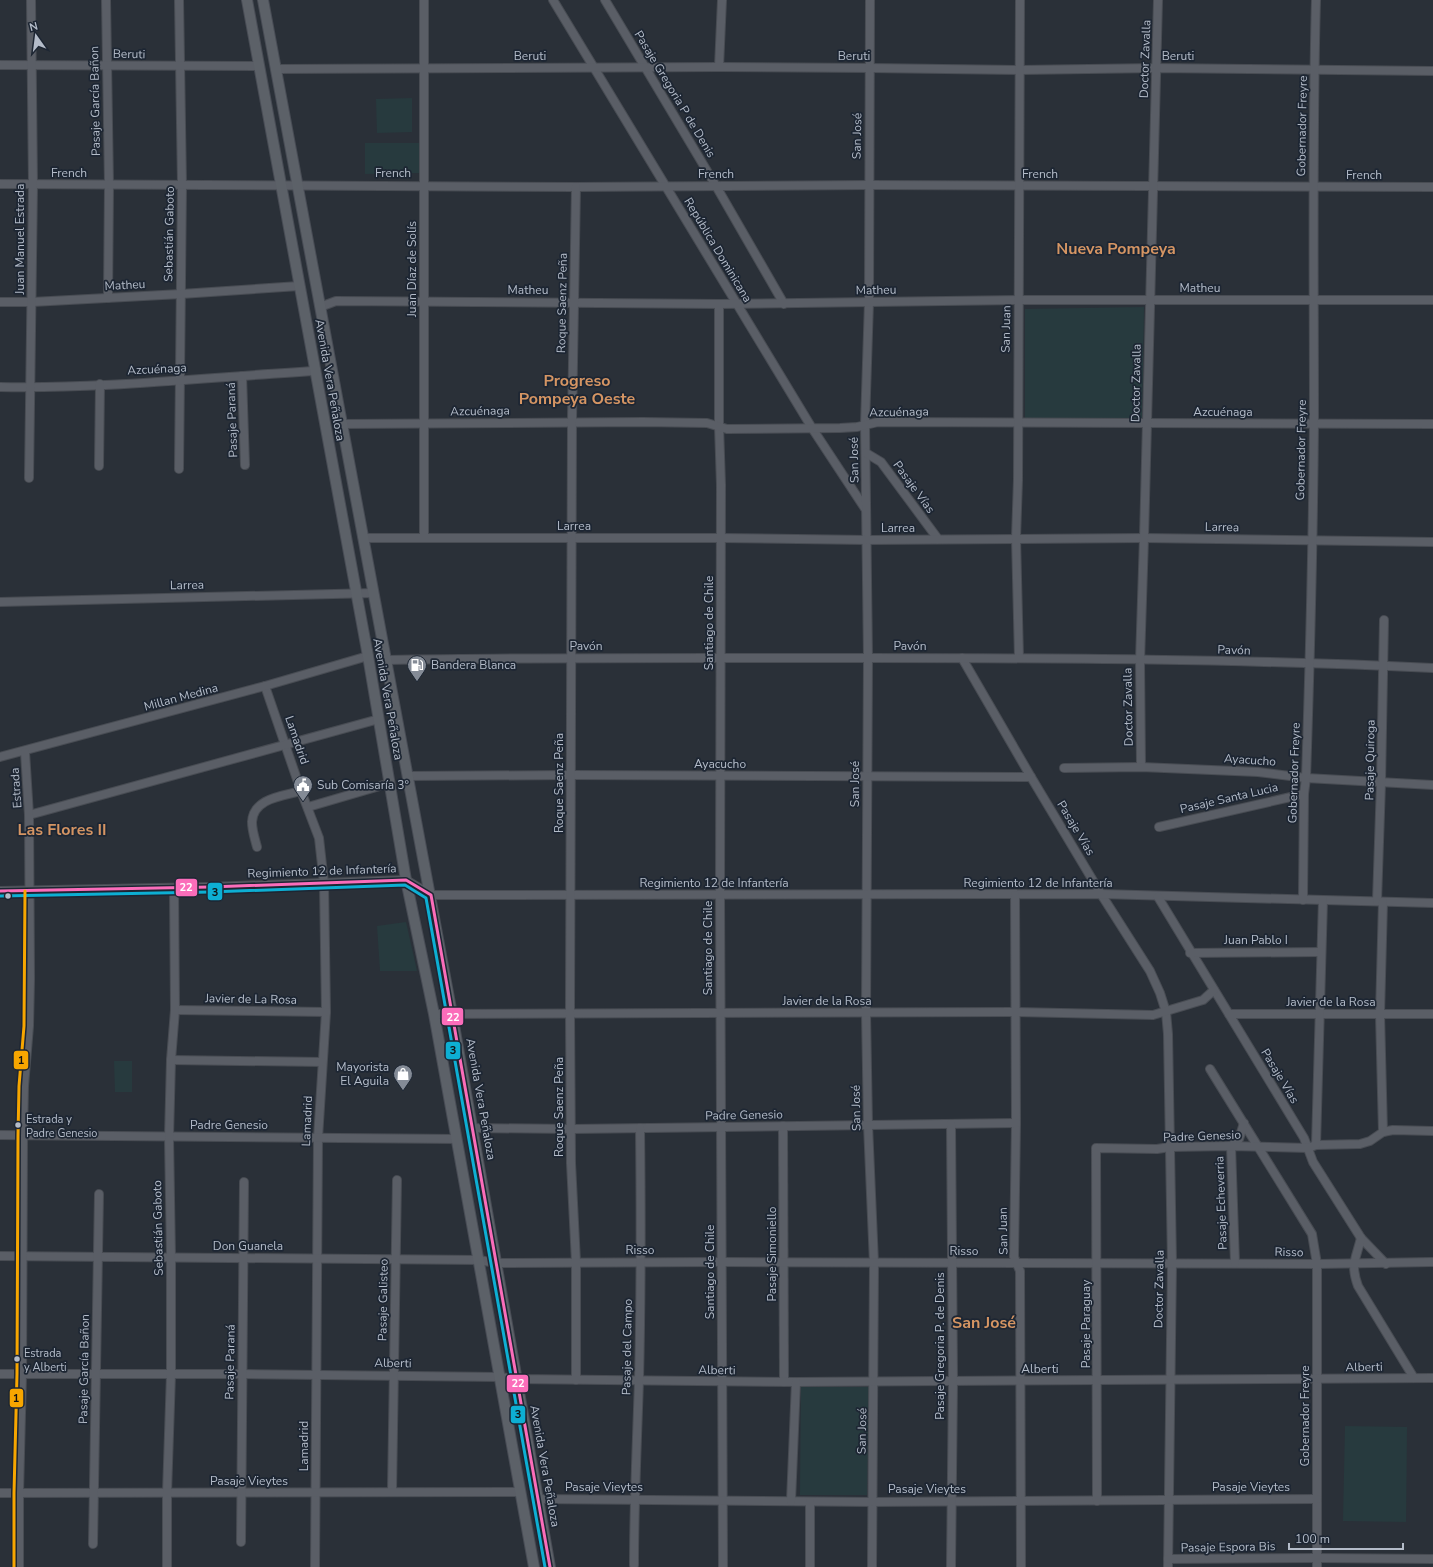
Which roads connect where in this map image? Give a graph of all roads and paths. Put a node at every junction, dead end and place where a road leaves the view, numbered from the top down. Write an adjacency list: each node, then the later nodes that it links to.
1 (30, 0): 15 (street, Juan Manuel Estrada)
2 (106, 0): 16 (street, Pasaje García Bañon)
3 (179, 0): 18 (street, Sebastián Gaboto)
4 (247, 0): 17 (main road, Avenida Vera Peñaloza)
5 (263, 0): 25 (main road, Avenida Vera Peñaloza)
6 (424, 0): 19 (street, Juan Díaz de Solís)
7 (553, 0): 20 (street, República Dominicana)
8 (605, 0): 21 (street, Pasaje Gregoria P de Denis)
9 (722, 0): 22 (street)
10 (870, 0): 23 (street, San José)
11 (1020, 0): 27 (street, San Juan)
12 (1158, 0): 24 (street, Doctor Zavalla)
13 (1316, 0): 26 (street, Gobernador Freyre)
14 (0, 65): 15 (street, Beruti)
15 (31, 65): 16 (street, Beruti); 30 (street, Juan Manuel Estrada)
16 (107, 66): 18 (street, Beruti); 31 (street, Pasaje García Bañon)
17 (259, 66): 18 (street, Beruti); 33 (main road, Avenida Vera Peñaloza)
18 (181, 67): 32 (street, Sebastián Gaboto)
19 (424, 68): 20 (street, Beruti); 25 (street, Beruti); 35 (street, Juan Díaz de Solís)
20 (594, 68): 21 (street, Beruti); 38 (street, República Dominicana)
21 (646, 68): 22 (street, Beruti); 39 (street, Pasaje Gregoria P de Denis)
22 (719, 68): 23 (street, Beruti)
23 (870, 68): 27 (street, Beruti); 36 (street, San José)
24 (1156, 68): 26 (street, Beruti); 27 (street, Beruti); 41 (street, Doctor Zavalla)
25 (276, 69): 34 (main road, Avenida Vera Peñaloza)
26 (1314, 69): 28 (street, Beruti); 42 (street, Gobernador Freyre)
27 (1020, 70): 40 (street, San Juan)
28 (1433, 71)
29 (0, 184): 30 (street, French)
30 (33, 185): 31 (street, French); 52 (street, Juan Manuel Estrada)
31 (109, 185): 32 (street, French); 46 (street, Pasaje García Bañon)
32 (182, 185): 33 (street, French); 45 (street, Sebastián Gaboto)
33 (280, 185): 34 (street, French); 44 (main road, Avenida Vera Peñaloza)
34 (297, 185): 35 (street, French); 59 (main road, Avenida Vera Peñaloza)
35 (424, 185): 37 (street, French); 55 (street, Juan Díaz de Solís)
36 (869, 185): 39 (street, French); 40 (street, French); 54 (street, San José)
37 (576, 186): 38 (street, French); 53 (street, Roque Saenz Peña)
38 (666, 186): 39 (street, French); 57 (street, República Dominicana)
39 (716, 186): 58 (street, Pasaje Gregoria P de Denis)
40 (1020, 186): 41 (street, French); 47 (street, San Juan)
41 (1153, 186): 42 (street, French); 50 (street, Doctor Zavalla)
42 (1313, 187): 43 (street, French); 48 (street, Gobernador Freyre)
43 (1433, 187)
44 (299, 286): 45 (street, Matheu); 60 (main road, Avenida Vera Peñaloza)
45 (180, 294): 46 (street, Matheu); 62 (street, Sebastián Gaboto)
46 (108, 298): 52 (street, Matheu)
47 (1018, 300): 50 (street, Matheu); 54 (street, Matheu); 67 (street, San Juan)
48 (1314, 300): 49 (street, Matheu); 50 (street, Matheu); 72 (street, Gobernador Freyre)
49 (1433, 300)
50 (1150, 301): 71 (street, Doctor Zavalla)
51 (0, 302): 52 (street, Matheu)
52 (32, 302): 65 (street, Juan Manuel Estrada)
53 (574, 302): 55 (street, Matheu); 56 (street, Matheu); 66 (street, Roque Saenz Peña)
54 (869, 302): 58 (street, Matheu); 70 (street, San José)
55 (424, 303): 59 (street, Matheu); 69 (street, Juan Díaz de Solís)
56 (719, 304): 57 (street, Matheu); 74 (street, Santiago de Chile)
57 (737, 304): 58 (street, Matheu); 75 (street, República Dominicana)
58 (784, 304)
59 (320, 307): 68 (main road, Avenida Vera Peñaloza)
60 (315, 371): 61 (street, Azcuénaga); 92 (main road, Avenida Vera Peñaloza)
61 (242, 376): 62 (street, Azcuénaga); 77 (street, Pasaje Paraná)
62 (179, 380): 63 (street, Azcuénaga); 79 (street, Sebastián Gaboto)
63 (100, 384): 65 (street, Azcuénaga); 78 (street)
64 (0, 387): 65 (street, Azcuénaga)
65 (31, 388): 80 (street, Juan Manuel Estrada)
66 (572, 421): 69 (street, Azcuénaga); 74 (street, Azcuénaga); 84 (street, Roque Saenz Peña)
67 (1017, 423): 70 (street, Azcuénaga); 71 (street, Azcuénaga); 86 (street, San Juan)
68 (342, 424): 69 (street, Azcuénaga); 82 (main road, Avenida Vera Peñaloza)
69 (424, 424): 83 (street, Juan Díaz de Solís)
70 (866, 424): 75 (street, Azcuénaga); 76 (street, San José)
71 (1147, 424): 72 (street, Azcuénaga); 87 (street, Doctor Zavalla)
72 (1314, 424): 73 (street, Azcuénaga); 90 (street, Gobernador Freyre)
73 (1433, 424)
74 (719, 426): 75 (street, Azcuénaga); 85 (street, Santiago de Chile)
75 (812, 428): 81 (street, República Dominicana)
76 (866, 454): 81 (street, San José); 88 (street, Pasaje Vías)
77 (245, 465)
78 (99, 466)
79 (179, 469)
80 (29, 478)
81 (867, 511): 89 (street, San José)
82 (364, 538): 83 (street, Larrea); 93 (main road, Avenida Vera Peñaloza)
83 (424, 538): 84 (street, Larrea)
84 (572, 538): 85 (street, Larrea); 97 (street, Roque Saenz Peña)
85 (721, 538): 89 (street, Larrea); 98 (street, Santiago de Chile)
86 (1016, 538): 87 (street, Larrea); 88 (street, Larrea); 101 (street, San Juan)
87 (1144, 538): 90 (street, Larrea); 103 (street, Doctor Zavalla)
88 (938, 539): 89 (street, Larrea)
89 (867, 540): 99 (street, San José)
90 (1312, 540): 91 (street, Larrea); 104 (street, Gobernador Freyre)
91 (1433, 542)
92 (356, 593): 93 (street, Larrea); 94 (street, Larrea); 96 (main road, Avenida Vera Peñaloza)
93 (374, 593): 102 (main road, Avenida Vera Peñaloza)
94 (0, 602)
95 (1384, 620): 105 (street, Pasaje Quiroga)
96 (368, 656): 107 (street, Millan Medina); 108 (main road, Avenida Vera Peñaloza)
97 (572, 658): 98 (street, Pavón); 102 (street, Pavón); 114 (street, Roque Saenz Peña)
98 (721, 658): 99 (street, Pavón); 116 (street, Santiago de Chile)
99 (868, 658): 100 (street, Pavón); 117 (street, San José)
100 (962, 658): 101 (street, Pavón); 118 (street, Pasaje Vías)
101 (1018, 658): 103 (street, Pavón)
102 (387, 660): 115 (main road, Avenida Vera Peñaloza)
103 (1140, 660): 104 (street, Pavón); 112 (street, Doctor Zavalla)
104 (1310, 664): 105 (street, Pavón); 119 (street, Gobernador Freyre)
105 (1384, 665): 106 (street, Pavón); 121 (street, Pasaje Quiroga)
106 (1433, 668)
107 (265, 686): 109 (street, Lamadrid); 110 (street, Millan Medina)
108 (379, 720): 109 (street); 120 (main road, Avenida Vera Peñaloza)
109 (286, 746): 123 (street, Lamadrid); 126 (street)
110 (25, 752): 111 (street, Millan Medina); 126 (street, Estrada)
111 (0, 757)
112 (1141, 767): 113 (street, Ayacucho); 119 (street, Ayacucho)
113 (1064, 768)
114 (571, 775): 115 (street, Ayacucho); 116 (street, Ayacucho); 137 (street, Roque Saenz Peña)
115 (408, 776): 136 (main road, Avenida Vera Peñaloza)
116 (720, 776): 117 (street, Ayacucho); 138 (street, Santiago de Chile)
117 (867, 776): 118 (street, Ayacucho); 139 (street, San José)
118 (1031, 777): 135 (street, Pasaje Vías)
119 (1306, 778): 121 (street, Ayacucho); 124 (street, Gobernador Freyre)
120 (390, 783): 125 (street); 129 (main road, Avenida Vera Peñaloza)
121 (1381, 784): 122 (street, Ayacucho); 143 (street, Pasaje Quiroga)
122 (1433, 785)
123 (301, 791): 125 (street, Lamadrid); 128 (street)
124 (1304, 794): 127 (street, Pasaje Santa Lucia); 141 (street, Gobernador Freyre)
125 (308, 807): 130 (street, Lamadrid)
126 (30, 815): 133 (street, Estrada)
127 (1159, 826)
128 (257, 847)
129 (406, 880): 130 (street, Regimiento 12 de Infantería); 136 (street, Regimiento 12 de Infantería); 155 (main road, Avenida Vera Peñaloza)
130 (324, 883): 131 (street, Regimiento 12 de Infantería); 149 (street, Lamadrid)
131 (174, 888): 133 (street, Regimiento 12 de Infantería); 148 (street, Sebastián Gaboto)
132 (0, 891): 133 (street, Regimiento 12 de Infantería)
133 (30, 891): 176 (street, Estrada)
134 (1015, 894): 135 (street, Regimiento 12 de Infantería); 139 (street, Regimiento 12 de Infantería); 150 (street, San Juan)
135 (1101, 894): 140 (street, Regimiento 12 de Infantería); 151 (street, Pasaje Vías)
136 (431, 895): 137 (street, Regimiento 12 de Infantería); 156 (main road, Avenida Vera Peñaloza)
137 (571, 895): 138 (street, Regimiento 12 de Infantería); 152 (street, Roque Saenz Peña)
138 (720, 895): 139 (street, Regimiento 12 de Infantería); 153 (street, Santiago de Chile)
139 (867, 895): 154 (street, San José)
140 (1158, 897): 141 (street, Regimiento 12 de Infantería); 146 (street, Pasaje Vías)
141 (1303, 900): 142 (street, Regimiento 12 de Infantería)
142 (1323, 900): 143 (street, Regimiento 12 de Infantería); 145 (street)
143 (1380, 902): 144 (street, Regimiento 12 de Infantería); 159 (street, Pasaje Quiroga)
144 (1433, 903)
145 (1321, 952): 146 (street, Juan Pablo I); 158 (street)
146 (1190, 953): 147 (street, Pasaje Vías)
147 (1214, 990): 151 (street, Javier de la Rosa); 157 (street, Pasaje Vías)
148 (175, 1010): 149 (street, Javier de La Rosa); 161 (street, Sebastián Gaboto)
149 (326, 1012): 162 (street, Lamadrid)
150 (1016, 1012): 151 (street, Javier de la Rosa); 154 (street, Javier de la Rosa); 164 (street, San Juan)
151 (1166, 1012): 183 (street, Doctor Zavalla)
152 (570, 1013): 153 (street, Javier de la Rosa); 156 (street, Javier de la Rosa); 172 (street, Roque Saenz Peña)
153 (720, 1013): 154 (street, Javier de la Rosa); 169 (street, Santiago de Chile)
154 (866, 1013): 168 (street, San José)
155 (434, 1014): 156 (street, Javier de la Rosa); 179 (main road, Avenida Vera Peñaloza)
156 (452, 1014): 170 (main road, Avenida Vera Peñaloza)
157 (1229, 1014): 158 (street, Javier de la Rosa); 185 (street, Pasaje Vías)
158 (1319, 1014): 159 (street, Javier de la Rosa); 180 (street)
159 (1380, 1014): 160 (street, Javier de la Rosa); 174 (street, Pasaje Quiroga)
160 (1433, 1014)
161 (171, 1060): 162 (street); 177 (street, Sebastián Gaboto)
162 (322, 1062): 178 (street, Lamadrid)
163 (1210, 1069): 165 (street)
164 (1016, 1123): 166 (street, Padre Genesio); 209 (street, San Juan)
165 (1244, 1123): 181 (street, Pasaje Echeverria); 182 (street)
166 (951, 1124): 168 (street, Padre Genesio); 205 (street, Pasaje Gregoria P. de Denis)
167 (783, 1126): 168 (street, Padre Genesio); 169 (street, Padre Genesio); 201 (street, Pasaje Simoniello)
168 (868, 1126): 204 (street, San José)
169 (721, 1127): 171 (street, Padre Genesio); 200 (street, Santiago de Chile)
170 (472, 1128): 172 (street, Padre Genesio); 203 (main road, Avenida Vera Peñaloza)
171 (640, 1128): 172 (street, Padre Genesio); 199 (street, Pasaje del Campo)
172 (572, 1129): 198 (street, Roque Saenz Peña)
173 (1433, 1131): 174 (street)
174 (1383, 1132): 180 (street)
175 (0, 1136): 176 (street, Padre Genesio)
176 (22, 1136): 177 (street, Padre Genesio); 191 (street, Estrada)
177 (169, 1137): 178 (street, Padre Genesio); 193 (street, Sebastián Gaboto)
178 (318, 1138): 179 (street, Padre Genesio); 195 (street, Lamadrid)
179 (457, 1140): 197 (main road, Avenida Vera Peñaloza)
180 (1316, 1145): 185 (street)
181 (1231, 1146): 182 (street, Padre Genesio); 183 (street, Padre Genesio); 208 (street, Pasaje Echeverria)
182 (1258, 1146): 185 (street, Padre Genesio); 210 (street)
183 (1170, 1147): 184 (street, Padre Genesio); 207 (street, Doctor Zavalla)
184 (1096, 1148): 206 (street, Pasaje Paraguay)
185 (1308, 1148): 189 (street, Pasaje Vías)
186 (397, 1180): 196 (street, Pasaje Galisteo)
187 (244, 1182): 194 (street, Pasaje Paraná)
188 (99, 1194): 192 (street, Pasaje García Bañon)
189 (1361, 1238): 211 (street); 212 (street, Pasaje Vías)
190 (0, 1256): 191 (street, Don Guanela)
191 (22, 1256): 192 (street, Don Guanela); 215 (street, Estrada)
192 (98, 1257): 193 (street, Don Guanela); 213 (street, Pasaje García Bañon)
193 (171, 1258): 194 (street, Don Guanela); 216 (street, Sebastián Gaboto)
194 (243, 1258): 195 (street, Don Guanela); 217 (street, Pasaje Paraná)
195 (317, 1258): 196 (street, Don Guanela); 218 (street, Lamadrid)
196 (396, 1259): 197 (street, Don Guanela); 219 (street, Pasaje Galisteo)
197 (479, 1260): 203 (street, Don Guanela); 220 (main road, Avenida Vera Peñaloza)
198 (576, 1262): 199 (street, Risso); 203 (street, Risso); 224 (street, Roque Saenz Peña)
199 (641, 1262): 200 (street, Risso); 225 (street, Pasaje del Campo)
200 (722, 1262): 201 (street, Risso); 232 (street, Santiago de Chile)
201 (785, 1262): 204 (street, Risso); 233 (street, Pasaje Simoniello)
202 (1433, 1262): 212 (street, Risso)
203 (496, 1263): 223 (main road, Avenida Vera Peñaloza)
204 (874, 1263): 205 (street, Risso); 228 (street, San José)
205 (952, 1263): 209 (street, Risso); 229 (street, Pasaje Gregoria P. de Denis)
206 (1098, 1263): 207 (street, Risso); 209 (street, Risso); 231 (street, Pasaje Paraguay)
207 (1172, 1263): 208 (street, Risso); 226 (street, Doctor Zavalla)
208 (1235, 1263): 210 (street, Risso)
209 (1016, 1264): 230 (street, San Juan)
210 (1317, 1264): 211 (street, Risso); 227 (street, Gobernador Freyre)
211 (1353, 1264): 212 (street, Risso); 221 (street)
212 (1386, 1264)
213 (97, 1373): 215 (street, Alberti); 216 (street, Alberti); 241 (street, Pasaje García Bañon)
214 (0, 1374): 215 (street, Alberti)
215 (22, 1374): 240 (street, Estrada)
216 (171, 1374): 217 (street, Alberti); 242 (street, Sebastián Gaboto)
217 (242, 1374): 218 (street, Alberti); 235 (street, Pasaje Paraná)
218 (316, 1374): 219 (street, Alberti); 236 (street, Lamadrid)
219 (394, 1376): 220 (street, Alberti); 237 (street, Pasaje Galisteo)
220 (499, 1377): 223 (street, Alberti); 238 (main road, Avenida Vera Peñaloza)
221 (1414, 1378): 222 (street, Alberti); 227 (street, Alberti)
222 (1433, 1378)
223 (516, 1379): 224 (street, Alberti); 243 (main road, Avenida Vera Peñaloza)
224 (576, 1380): 225 (street, Alberti)
225 (639, 1380): 232 (street, Alberti); 244 (street, Pasaje del Campo)
226 (1170, 1380): 227 (street, Alberti); 231 (street, Alberti); 245 (street, Doctor Zavalla)
227 (1317, 1380): 246 (street, Gobernador Freyre)
228 (874, 1381): 229 (street, Alberti); 234 (street, Alberti); 252 (street, San José)
229 (953, 1381): 230 (street, Alberti); 253 (street, Pasaje Gregoria P. de Denis)
230 (1020, 1381): 231 (street, Alberti); 248 (street, San Juan)
231 (1098, 1381): 249 (street, Pasaje Paraguay)
232 (722, 1382): 233 (street, Alberti); 247 (street, Santiago de Chile)
233 (784, 1382): 234 (street, Alberti)
234 (796, 1382): 250 (street)
235 (241, 1492): 236 (street, Pasaje Vieytes); 242 (street, Pasaje Vieytes); 254 (street, Pasaje Paraná)
236 (315, 1492): 237 (street, Pasaje Vieytes); 262 (street, Lamadrid)
237 (392, 1492): 238 (street, Pasaje Vieytes)
238 (521, 1492): 263 (main road, Avenida Vera Peñaloza)
239 (0, 1493): 240 (street, Pasaje Vieytes)
240 (19, 1493): 241 (street, Pasaje Vieytes); 260 (street, Estrada)
241 (93, 1493): 242 (street, Pasaje Vieytes); 255 (street, Pasaje García Bañon)
242 (167, 1493): 261 (street, Sebastián Gaboto)
243 (538, 1499): 244 (street, Pasaje Vieytes); 264 (main road, Avenida Vera Peñaloza)
244 (634, 1499): 247 (street, Pasaje Vieytes); 259 (street, Pasaje del Campo)
245 (1168, 1499): 246 (street, Pasaje Vieytes); 249 (street, Pasaje Vieytes); 258 (street, Doctor Zavalla)
246 (1317, 1499): 256 (street, Gobernador Freyre)
247 (723, 1500): 250 (street, Pasaje Vieytes); 265 (street, Santiago de Chile)
248 (1021, 1500): 249 (street, Pasaje Vieytes); 253 (street, Pasaje Vieytes); 269 (street, San Juan)
249 (1098, 1500)
250 (791, 1501): 251 (street, Pasaje Vieytes)
251 (810, 1502): 252 (street, Pasaje Vieytes); 266 (street)
252 (873, 1502): 253 (street, Pasaje Vieytes); 267 (street, San José)
253 (951, 1502): 268 (street, Pasaje Gregoria P. de Denis)
254 (241, 1542)
255 (93, 1544)
256 (1317, 1558): 257 (street, Pasaje Espora Bis); 258 (street, Pasaje Espora Bis); 270 (street, Gobernador Freyre)
257 (1433, 1560)
258 (1168, 1563)
259 (634, 1565)
260 (19, 1567)
261 (167, 1567)
262 (315, 1567)
263 (534, 1567)
264 (550, 1567)
265 (723, 1567)
266 (810, 1567)
267 (872, 1567)
268 (951, 1567)
269 (1021, 1567)
270 (1317, 1567)

